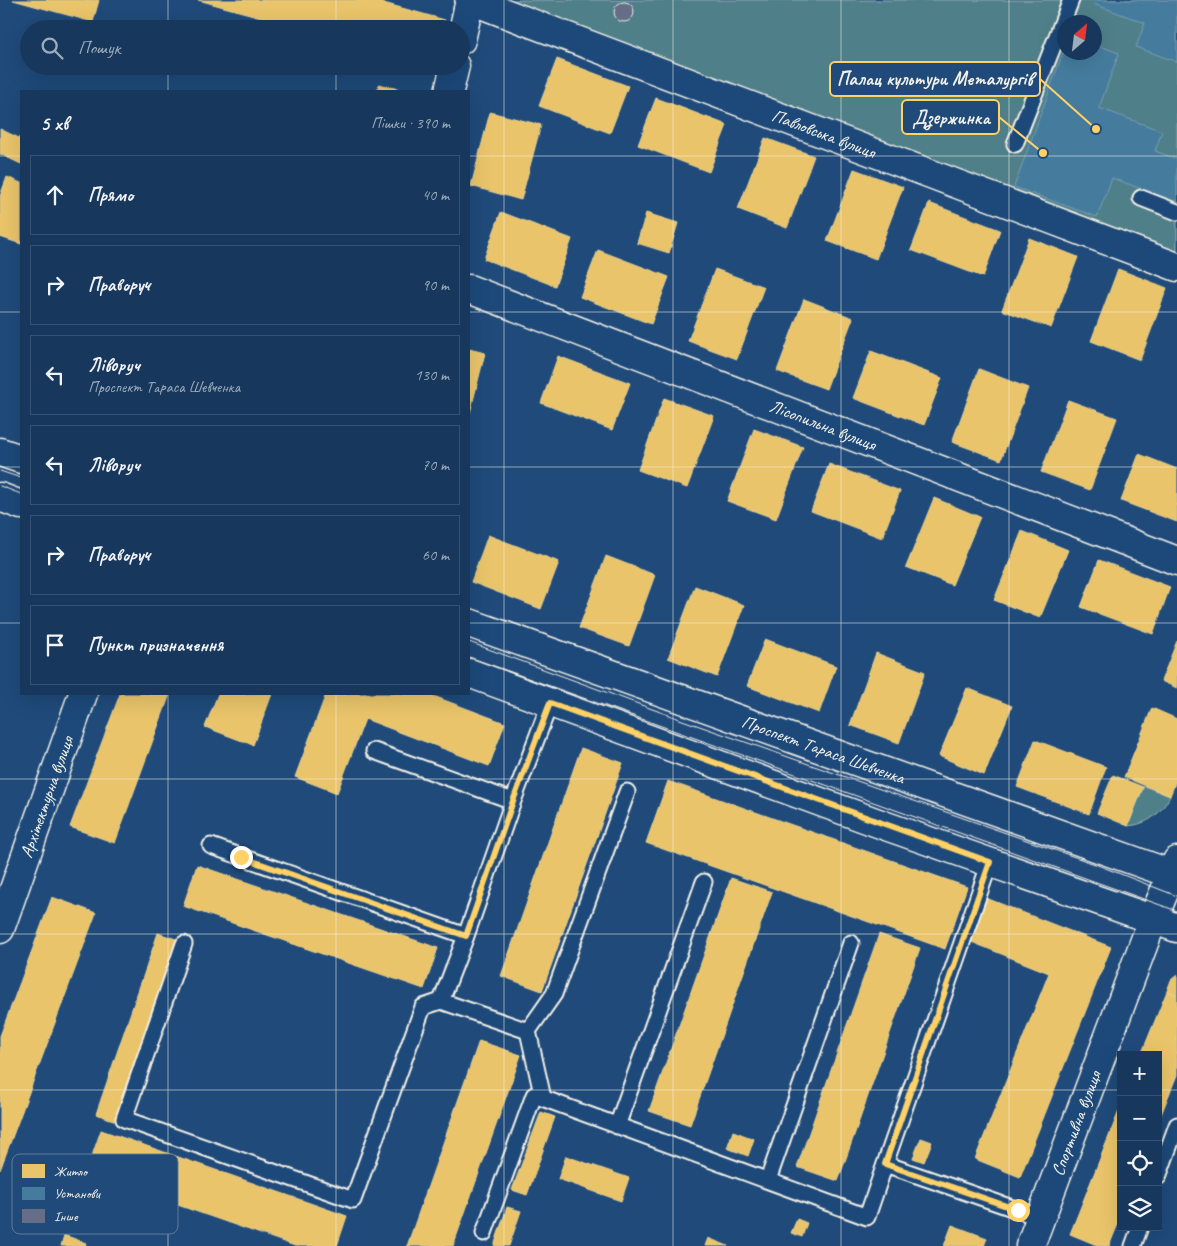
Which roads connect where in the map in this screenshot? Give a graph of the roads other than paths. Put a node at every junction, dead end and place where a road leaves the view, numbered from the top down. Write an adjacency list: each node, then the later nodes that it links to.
1 (470, 0): 3 (street); 9 (street, Павловська вулиця)
2 (1071, 0): 6 (lane)
3 (466, 20)
4 (453, 75): 5 (street)
5 (449, 90)
6 (1015, 144)
7 (1141, 198): 8 (lane)
8 (1177, 212)
9 (1177, 267)
10 (470, 289): 15 (street, Лісопильна вулиця)
11 (0, 452): 12 (street)
12 (20, 460)
13 (0, 497): 14 (street)
14 (20, 505)
15 (1177, 561)
16 (470, 624): 25 (street, Проспект Тараса Шевченка)
17 (470, 673): 19 (street)
18 (83, 695): 28 (street, Архітектурна вулиця)
19 (550, 703): 22 (lane); 24 (street)
20 (374, 751): 22 (lane)
21 (626, 792): 33 (lane)
22 (513, 801): 29 (lane)
23 (211, 846): 29 (lane)
24 (990, 862): 27 (street); 37 (lane)
25 (1175, 871): 27 (street, Спортивна вулиця)
26 (704, 882): 36 (lane)
27 (1165, 924): 42 (street, Спортивна вулиця)
28 (0, 929)
29 (466, 936): 32 (lane)
30 (851, 943): 39 (lane)
31 (184, 944): 32 (lane)
32 (441, 1000): 33 (lane)
33 (528, 1031): 34 (lane)
34 (543, 1098): 36 (lane); 41 (lane)
35 (1177, 1125): 38 (lane)
36 (617, 1126): 39 (lane)
37 (885, 1164): 39 (lane); 42 (lane)
38 (1162, 1166)
39 (768, 1180)
40 (1139, 1231): 43 (lane)
41 (484, 1233)
42 (1037, 1238)
43 (1133, 1246)

